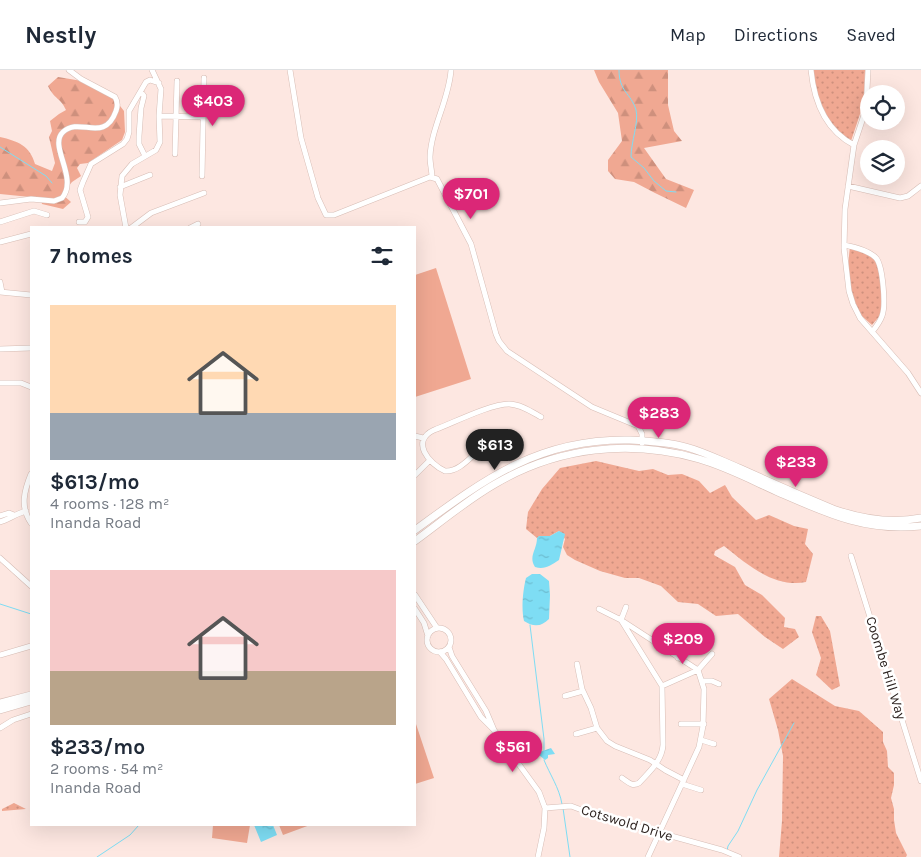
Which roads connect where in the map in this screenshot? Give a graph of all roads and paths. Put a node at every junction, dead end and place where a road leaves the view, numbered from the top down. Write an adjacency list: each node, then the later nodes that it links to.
1 (69, 70): 24 (street)
2 (152, 70): 9 (street)
3 (290, 70): 19 (street)
4 (451, 70): 19 (street)
5 (811, 70): 14 (street)
6 (868, 70): 14 (street)
7 (204, 78): 13 (street)
8 (177, 81): 12 (street)
9 (159, 83): 10 (street); 11 (street)
10 (141, 92): 16 (street); 27 (street)
11 (159, 116): 12 (street); 16 (street)
12 (176, 116): 13 (street); 15 (street)
13 (203, 117): 18 (street)
14 (854, 145): 20 (street)
15 (175, 154)
16 (145, 156): 22 (street)
17 (150, 175): 22 (street)
18 (202, 176)
19 (432, 177): 47 (street)
20 (848, 186): 21 (street); 34 (street)
21 (921, 186)
22 (120, 187): 29 (street)
23 (204, 193): 30 (street)
24 (0, 203)
25 (47, 215): 26 (street)
26 (0, 222)
27 (80, 222)
28 (198, 224): 31 (street)
29 (126, 226)
30 (134, 226)
31 (194, 226)
32 (30, 234): 33 (street)
33 (0, 242)
34 (844, 245): 38 (street); 38 (street)
35 (0, 282): 36 (street)
36 (1, 292): 37 (street)
37 (30, 295)
38 (872, 332): 43 (street)
39 (30, 348): 40 (street)
40 (0, 349)
41 (0, 383): 42 (street)
42 (30, 386)
43 (921, 393)
44 (542, 417): 46 (street)
45 (416, 436): 46 (street)
46 (423, 438): 50 (street)
47 (642, 440): 48 (street); 56 (main road); 60 (main road)
48 (642, 449): 59 (main road); 61 (main road)
49 (478, 451): 50 (street)
50 (429, 461): 51 (street)
51 (416, 474)
52 (30, 477): 53 (street)
53 (26, 511): 54 (street); 57 (street)
54 (14, 515): 55 (street); 58 (street)
55 (0, 516)
56 (921, 518)
57 (30, 521)
58 (0, 522)
59 (921, 526)
60 (416, 529)
61 (416, 540)
62 (851, 556): 109 (street, Coombe Hill Way)
63 (0, 558): 64 (street)
64 (30, 585)
65 (416, 596): 70 (street)
66 (626, 608): 69 (street)
67 (599, 609): 69 (street)
68 (416, 611): 73 (street)
69 (621, 620): 72 (street); 74 (street)
70 (437, 628): 73 (street); 78 (street)
71 (669, 628): 77 (street)
72 (637, 630): 74 (street); 77 (street)
73 (428, 636): 79 (street)
74 (631, 637): 87 (street)
75 (689, 641): 82 (street)
76 (30, 646): 80 (street)
77 (659, 646): 82 (street)
78 (449, 647): 79 (street); 88 (street)
79 (440, 652): 90 (street)
80 (0, 654)
81 (712, 654): 84 (street)
82 (678, 658): 84 (street)
83 (577, 664): 89 (street)
84 (698, 670): 85 (street); 87 (street)
85 (702, 681): 86 (street); 100 (street)
86 (719, 684)
87 (662, 686): 107 (street)
88 (472, 688): 90 (street); 96 (street)
89 (583, 691): 92 (street); 102 (street)
90 (465, 692): 98 (street)
91 (30, 695): 94 (main road)
92 (565, 696)
93 (30, 701): 95 (main road)
94 (0, 703)
95 (0, 710)
96 (487, 713): 98 (street); 103 (street)
97 (30, 714): 101 (street)
98 (481, 717): 103 (street)
99 (681, 724): 100 (street)
100 (704, 724): 105 (street)
101 (0, 728)
102 (597, 728): 104 (street); 107 (street)
103 (494, 730): 112 (street)
104 (576, 734)
105 (701, 740): 106 (street); 110 (street)
106 (714, 744)
107 (656, 764): 108 (street); 110 (street)
108 (622, 778)
109 (921, 781)
110 (683, 782): 111 (street); 113 (street)
111 (701, 790)
112 (545, 808): 113 (street, Cotswold Drive); 114 (street)
113 (659, 833): 115 (street); 116 (street, Cotswold Drive)
114 (538, 857)
115 (648, 857)
116 (739, 857)

